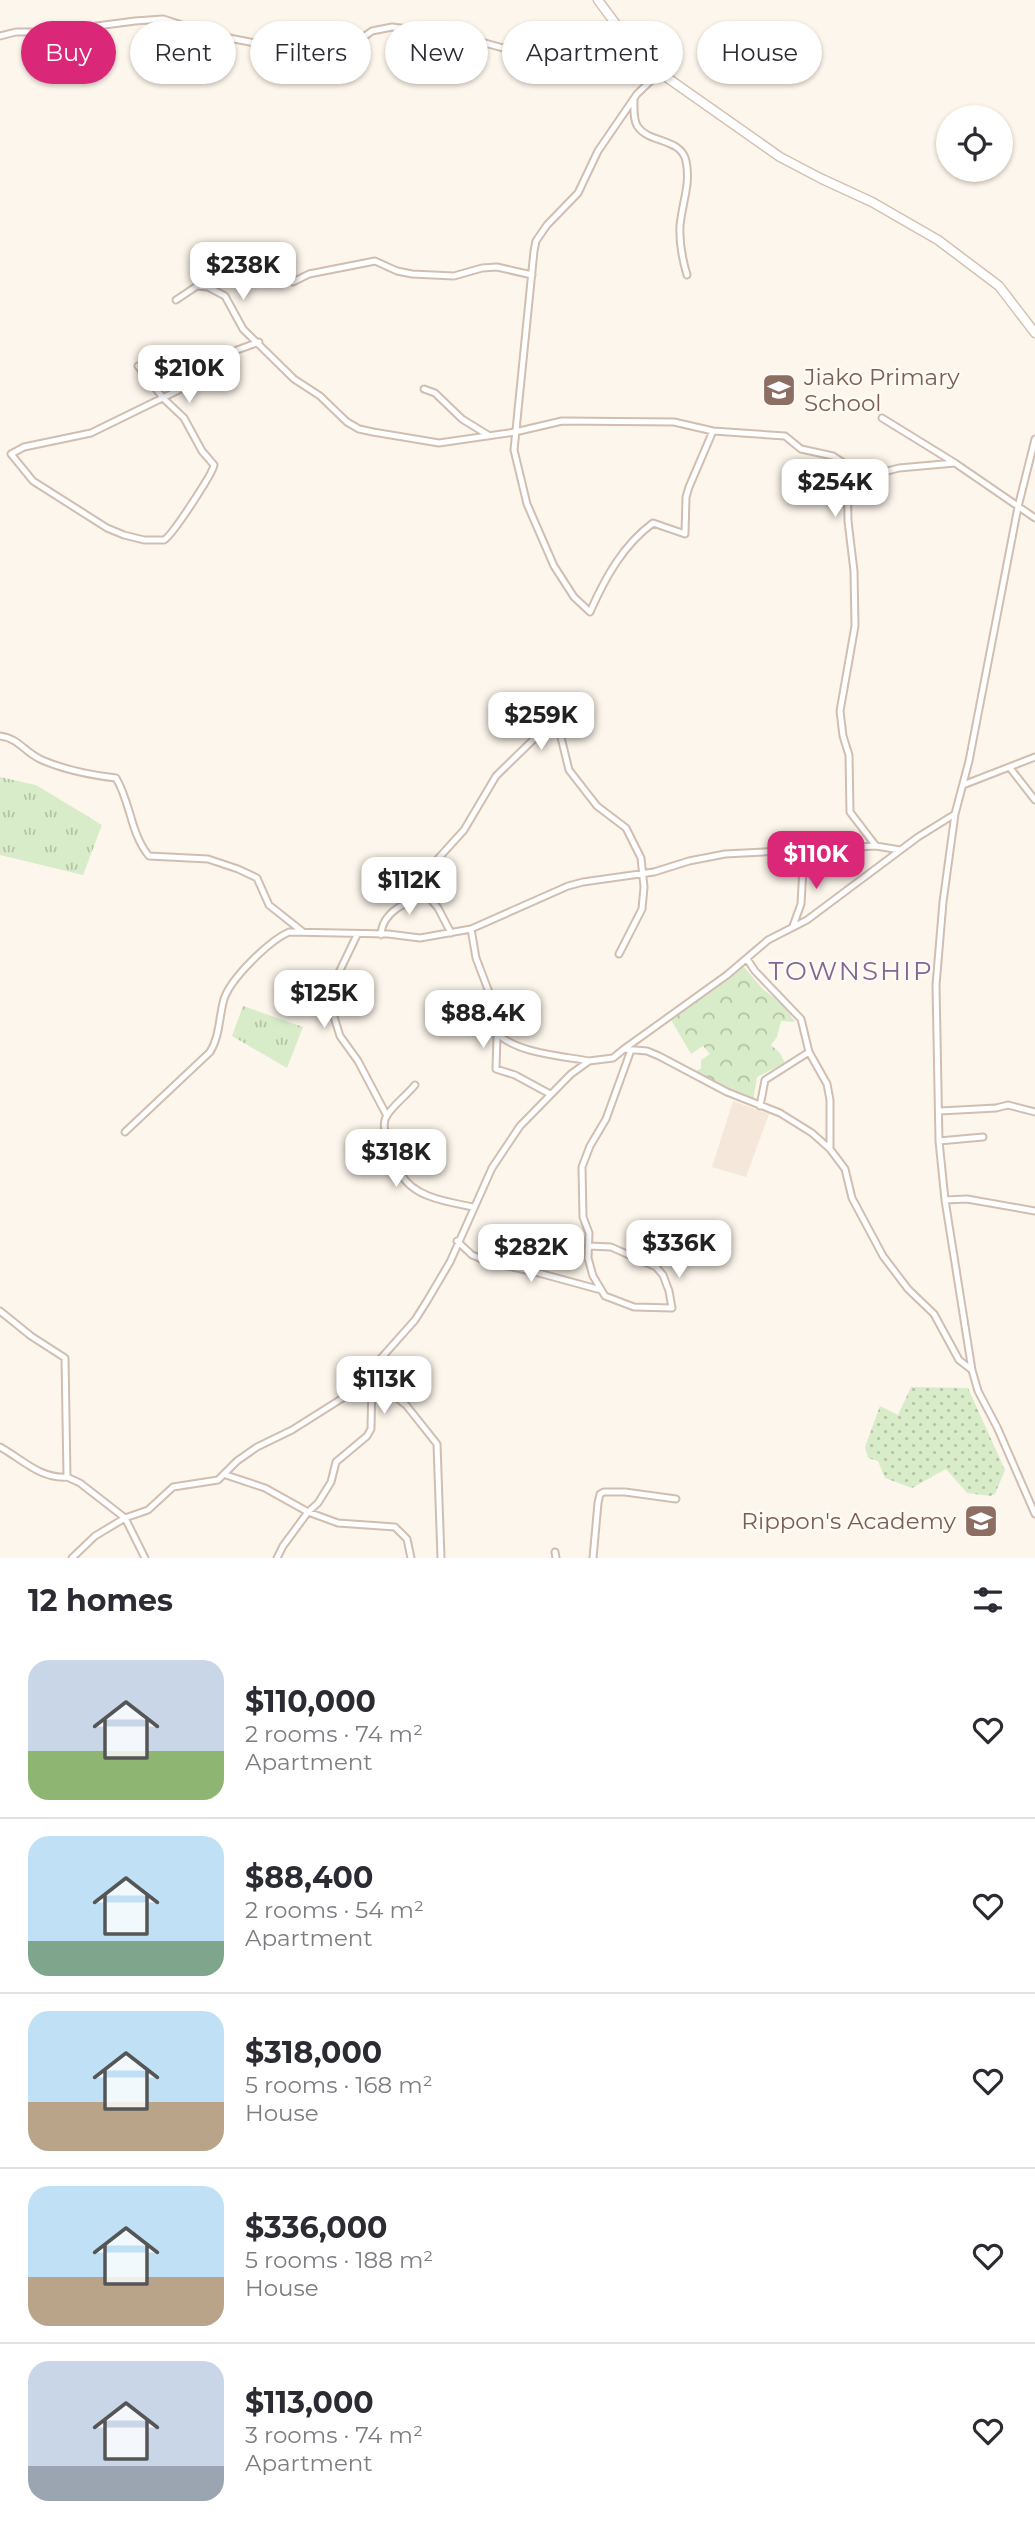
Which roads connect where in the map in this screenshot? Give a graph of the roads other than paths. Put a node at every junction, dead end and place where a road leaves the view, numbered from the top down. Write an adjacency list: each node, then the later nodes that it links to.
1 (598, 0): 2 (street)
2 (615, 21)
3 (0, 36): 4 (street)
4 (502, 48)
5 (649, 84): 7 (street)
6 (677, 84): 12 (street)
7 (634, 100): 8 (street); 9 (street)
8 (532, 275): 10 (street); 19 (street)
9 (687, 275)
10 (293, 282)
11 (176, 300): 13 (street)
12 (1035, 333)
13 (259, 342): 16 (street); 20 (street)
14 (138, 366): 16 (street)
15 (424, 389): 20 (street)
16 (163, 398): 16 (street)
17 (881, 418): 22 (street)
18 (713, 431): 19 (street); 19 (street); 23 (street)
19 (515, 432): 20 (street)
20 (488, 435)
21 (1035, 439): 24 (street)
22 (956, 463): 23 (street); 24 (street)
23 (847, 466): 32 (street)
24 (1018, 507): 25 (street); 29 (street)
25 (1035, 518)
26 (0, 736): 39 (street)
27 (1035, 757): 28 (street)
28 (1010, 768): 29 (street); 30 (street)
29 (964, 785): 31 (street)
30 (1035, 800)
31 (955, 814): 34 (street); 52 (street)
32 (876, 846): 33 (street); 34 (street)
33 (804, 850): 35 (street); 37 (street)
34 (900, 850): 37 (street)
35 (643, 874): 36 (street); 38 (street); 43 (street)
36 (427, 895): 40 (street); 42 (street)
37 (793, 926): 44 (street)
38 (471, 929): 40 (street); 45 (street)
39 (303, 932): 41 (street); 55 (street)
40 (451, 933): 42 (street)
41 (357, 935): 42 (street); 54 (street)
42 (381, 935)
43 (620, 954)
44 (747, 959): 46 (street); 47 (street)
45 (497, 1035): 48 (street); 50 (street)
46 (627, 1049): 48 (street); 51 (street); 63 (street)
47 (809, 1052): 51 (street); 58 (street)
48 (589, 1061): 50 (street)
49 (415, 1085): 54 (street)
50 (550, 1094): 60 (street)
51 (760, 1106): 58 (street)
52 (940, 1111): 53 (street); 57 (street)
53 (1035, 1112)
54 (387, 1116): 60 (street)
55 (125, 1132)
56 (983, 1138): 57 (street)
57 (939, 1142): 59 (street)
58 (830, 1149): 66 (street)
59 (945, 1200): 61 (street); 66 (street)
60 (473, 1206): 62 (street)
61 (1035, 1211)
62 (457, 1241): 64 (street); 67 (street)
63 (589, 1246): 64 (street); 64 (street)
64 (601, 1290)
65 (0, 1311): 70 (street)
66 (972, 1370): 73 (street)
67 (370, 1377): 69 (street); 72 (street); 79 (street)
68 (0, 1447): 70 (street)
69 (226, 1475): 72 (street); 74 (street)
70 (67, 1477): 74 (street)
71 (676, 1499): 80 (street)
72 (308, 1512): 77 (street); 78 (street)
73 (1035, 1514)
74 (125, 1518): 75 (street); 76 (street)
75 (72, 1558)
76 (145, 1558)
77 (278, 1558)
78 (411, 1558)
79 (441, 1558)
80 (593, 1558)

